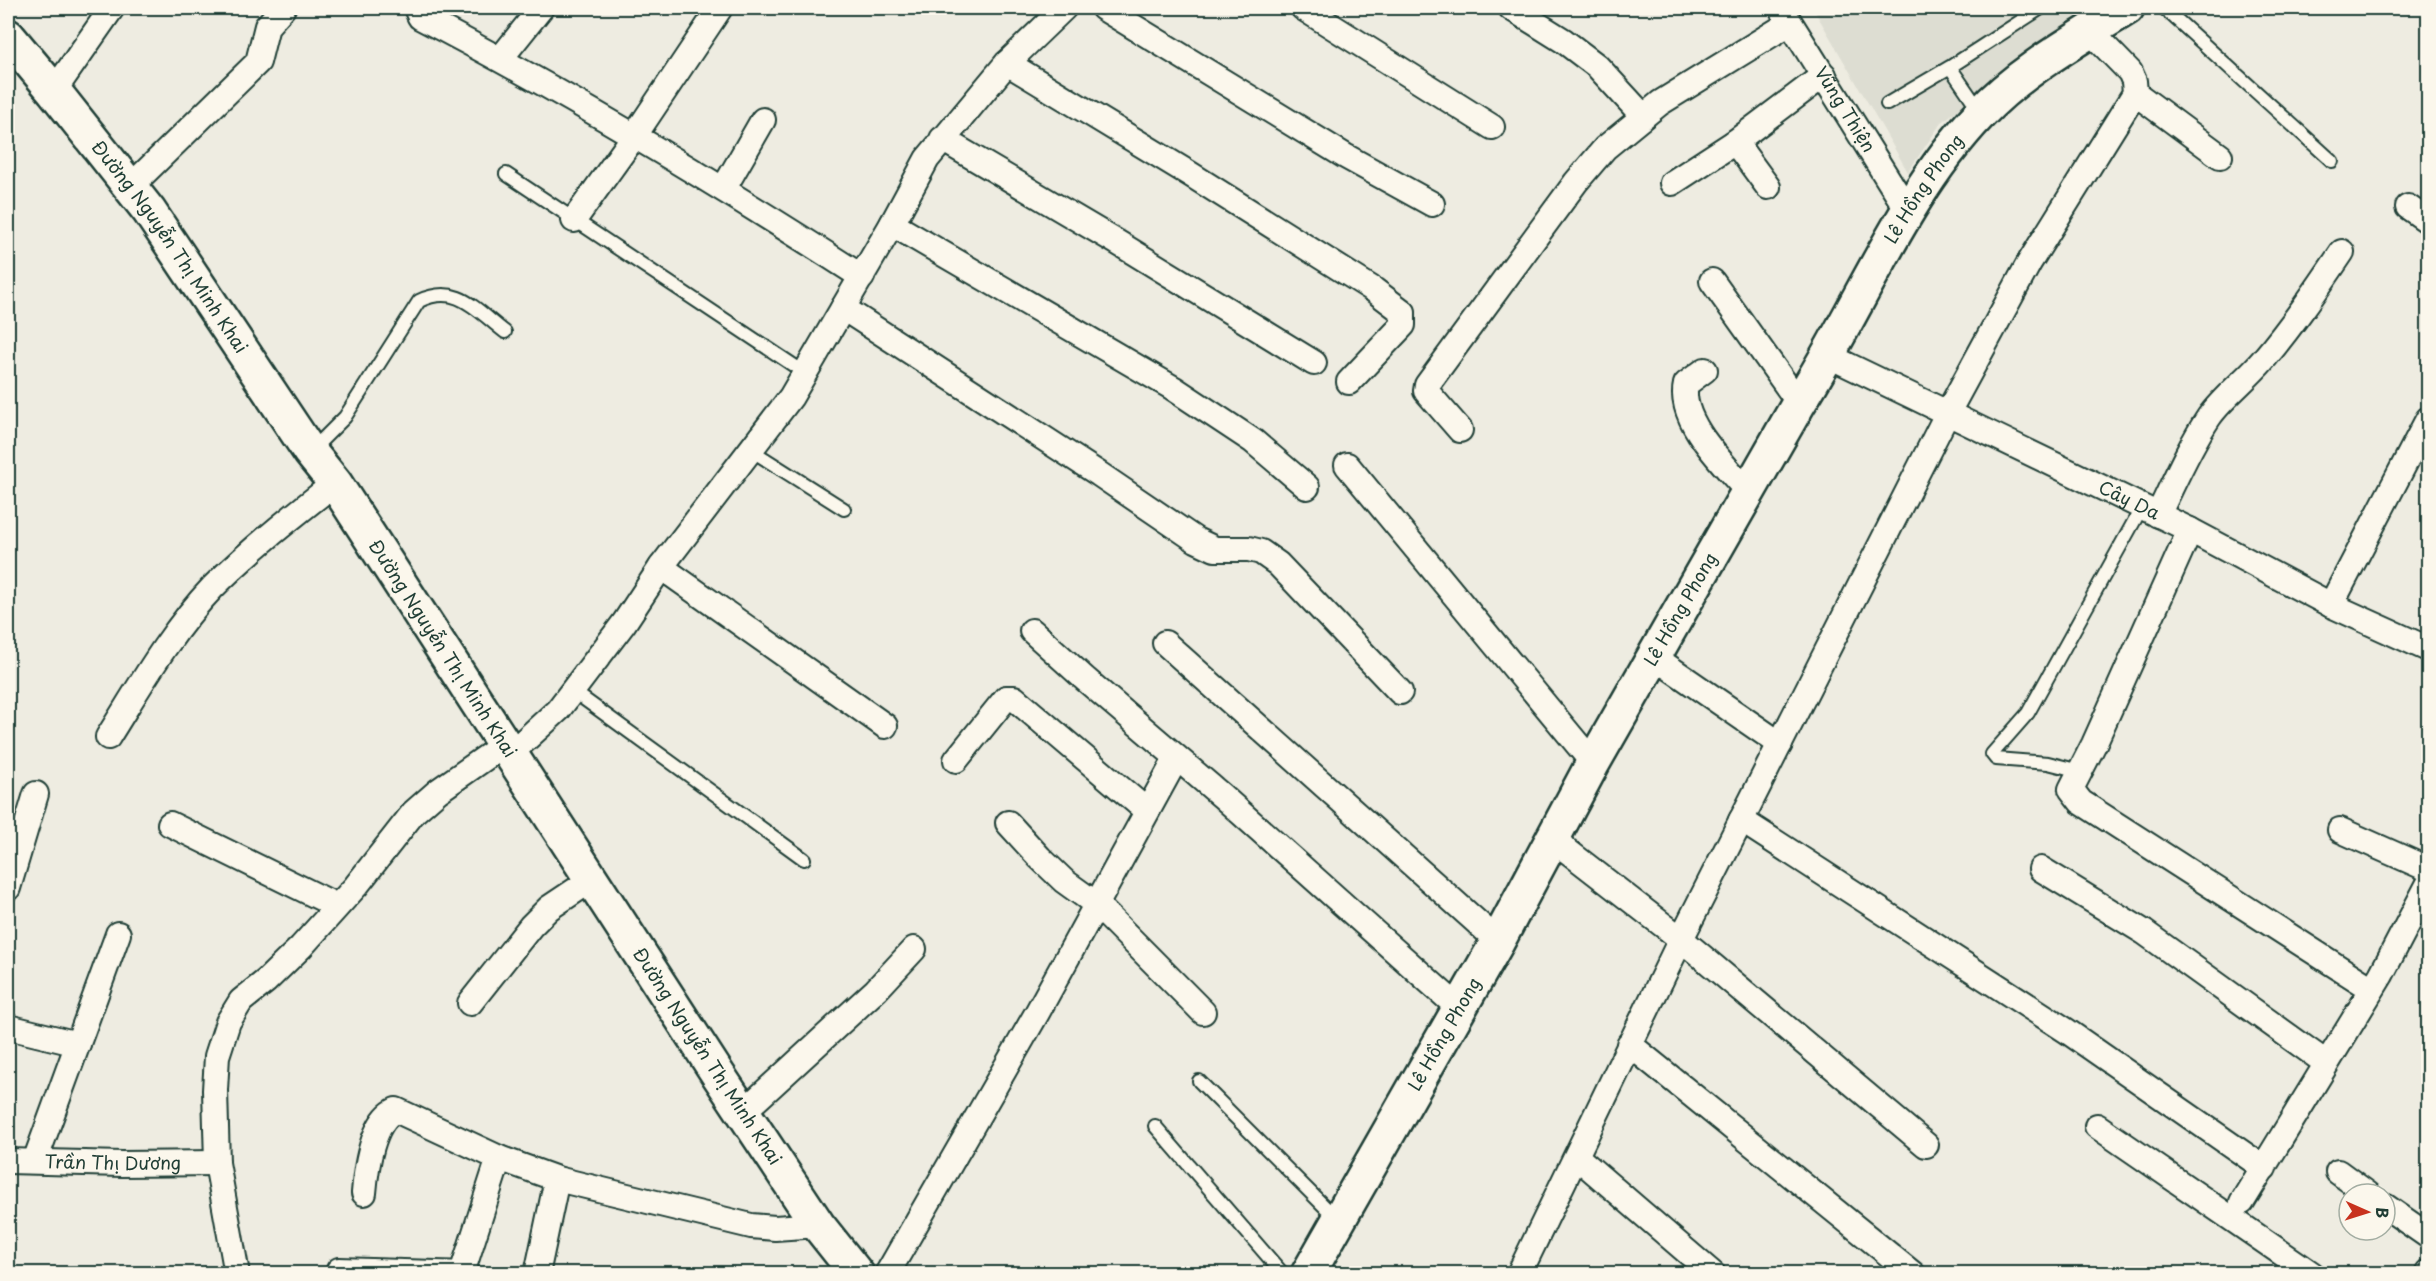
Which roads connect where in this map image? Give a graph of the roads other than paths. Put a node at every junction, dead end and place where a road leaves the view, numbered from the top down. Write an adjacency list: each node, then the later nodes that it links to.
1 (111, 8): 20 (street)
2 (283, 8): 35 (street)
3 (416, 8): 16 (street)
4 (541, 8): 16 (street)
5 (720, 8): 27 (street)
6 (1064, 8): 17 (street)
7 (1103, 8): 37 (street)
8 (1303, 8): 26 (street)
9 (1511, 8): 24 (street)
10 (2041, 8): 18 (lane)
11 (2127, 8): 14 (main road, Lê Hồng Phong)
12 (2164, 8): 31 (lane)
13 (1786, 15): 19 (street, Vũng Thiện); 24 (street)
14 (2090, 31): 21 (street); 23 (main road, Lê Hồng Phong)
15 (8, 36): 20 (main road, Đường Nguyễn Thị Minh Khai)
16 (501, 58): 27 (street)
17 (1007, 63): 28 (street); 52 (street)
18 (1950, 67): 22 (lane); 23 (lane)
19 (1824, 75): 29 (street); 39 (street, Vũng Thiện)
20 (54, 91): 35 (main road, Đường Nguyễn Thị Minh Khai)
21 (2135, 93): 30 (street); 54 (street)
22 (1887, 104)
23 (1981, 112): 39 (main road, Lê Hồng Phong)
24 (1643, 116): 56 (street)
25 (763, 120): 36 (street)
26 (1492, 127)
27 (635, 135): 36 (street); 40 (street)
28 (942, 139): 42 (street); 49 (street)
29 (1736, 142): 33 (street); 34 (street)
30 (2220, 156)
31 (2332, 161)
32 (506, 174): 40 (lane)
33 (1672, 183)
34 (1768, 187)
35 (129, 188): 58 (main road, Đường Nguyễn Thị Minh Khai)
36 (724, 188): 44 (street)
37 (1432, 204)
38 (2408, 207): 41 (street)
39 (1908, 211): 48 (main road, Lê Hồng Phong)
40 (574, 220): 51 (lane)
41 (2428, 221)
42 (892, 224): 44 (street); 61 (street)
43 (2342, 252): 64 (street)
44 (862, 276): 46 (street)
45 (1712, 282): 53 (street)
46 (843, 308): 51 (street); 73 (street)
47 (505, 332): 58 (lane)
48 (1829, 356): 53 (main road, Lê Hồng Phong); 54 (street, Cây Da)
49 (1314, 363)
50 (1705, 369): 62 (street)
51 (805, 373): 57 (street)
52 (1349, 382)
53 (1799, 403): 62 (main road, Lê Hồng Phong)
54 (1947, 414): 64 (street, Cây Da); 76 (street)
55 (2428, 419): 67 (street)
56 (1460, 430)
57 (751, 450): 63 (lane); 66 (street)
58 (310, 452): 60 (main road, Đường Nguyễn Thị Minh Khai)
59 (1347, 465): 80 (street)
60 (335, 483): 75 (street); 77 (main road, Đường Nguyễn Thị Minh Khai)
61 (1307, 487)
62 (1749, 493): 71 (main road, Lê Hồng Phong)
63 (844, 509)
64 (2150, 511): 65 (street, Cây Da); 81 (lane)
65 (2190, 530): 67 (street, Cây Da); 81 (street)
66 (661, 567): 72 (street); 74 (street)
67 (2331, 605): 70 (street, Cây Da)
68 (1032, 631): 78 (street)
69 (1165, 643): 99 (street)
70 (2428, 649)
71 (1654, 657): 76 (street); 80 (main road, Lê Hồng Phong)
72 (573, 691): 77 (street); 89 (lane)
73 (1400, 692)
74 (885, 726)
75 (108, 737)
76 (1780, 744): 84 (street)
77 (508, 748): 92 (main road, Đường Nguyễn Thị Minh Khai); 96 (street)
78 (1176, 759): 83 (street); 103 (street)
79 (956, 760): 83 (street)
80 (1593, 763): 88 (main road, Lê Hồng Phong)
81 (2080, 771): 101 (street)
82 (36, 794): 94 (street)
83 (1147, 811): 95 (street)
84 (1741, 820): 98 (street); 119 (street)
85 (1008, 823): 95 (street)
86 (170, 824): 96 (street)
87 (2340, 830): 91 (street)
88 (1552, 839): 98 (street); 99 (main road, Lê Hồng Phong)
89 (804, 859)
90 (2041, 869): 108 (street)
91 (2428, 869)
92 (591, 880): 102 (street); 110 (main road, Đường Nguyễn Thị Minh Khai)
93 (2428, 885): 101 (street)
94 (8, 888)
95 (1096, 904): 104 (street); 135 (street)
96 (337, 906): 118 (street)
97 (118, 934): 106 (street)
98 (1681, 939): 107 (street); 113 (street)
99 (1498, 940): 103 (main road, Lê Hồng Phong)
100 (914, 950): 110 (street)
101 (2372, 989): 108 (street)
102 (470, 1003)
103 (1460, 1009): 126 (main road, Lê Hồng Phong)
104 (1203, 1012)
105 (8, 1027): 106 (street)
106 (78, 1044): 117 (street)
107 (1629, 1044): 114 (street); 140 (street)
108 (2326, 1063): 119 (street)
109 (1199, 1081): 126 (lane)
110 (744, 1111): 127 (main road, Đường Nguyễn Thị Minh Khai)
111 (1155, 1126): 136 (lane)
112 (2097, 1126): 141 (street)
113 (1926, 1145)
114 (1577, 1157): 138 (street); 139 (street)
115 (500, 1158): 121 (street); 123 (street); 130 (street)
116 (8, 1161): 117 (street, Trần Thị Dương)
117 (35, 1161): 118 (street, Trần Thị Dương)
118 (217, 1164): 131 (street)
119 (2264, 1168): 124 (street)
120 (2338, 1172): 122 (street)
121 (557, 1179): 127 (street); 133 (street)
122 (2352, 1182)
123 (364, 1192)
124 (2242, 1202)
125 (2397, 1214): 128 (street)
126 (1338, 1221): 137 (main road, Lê Hồng Phong)
127 (818, 1225): 134 (main road, Đường Nguyễn Thị Minh Khai)
128 (2428, 1236)
129 (339, 1270): 130 (street)
130 (462, 1273): 132 (street)
131 (237, 1274)
132 (468, 1274)
133 (537, 1274)
134 (856, 1274)
135 (887, 1274)
136 (1282, 1274)
137 (1308, 1274)
138 (1519, 1274)
139 (1713, 1274)
140 (1912, 1274)
141 (2312, 1274)

